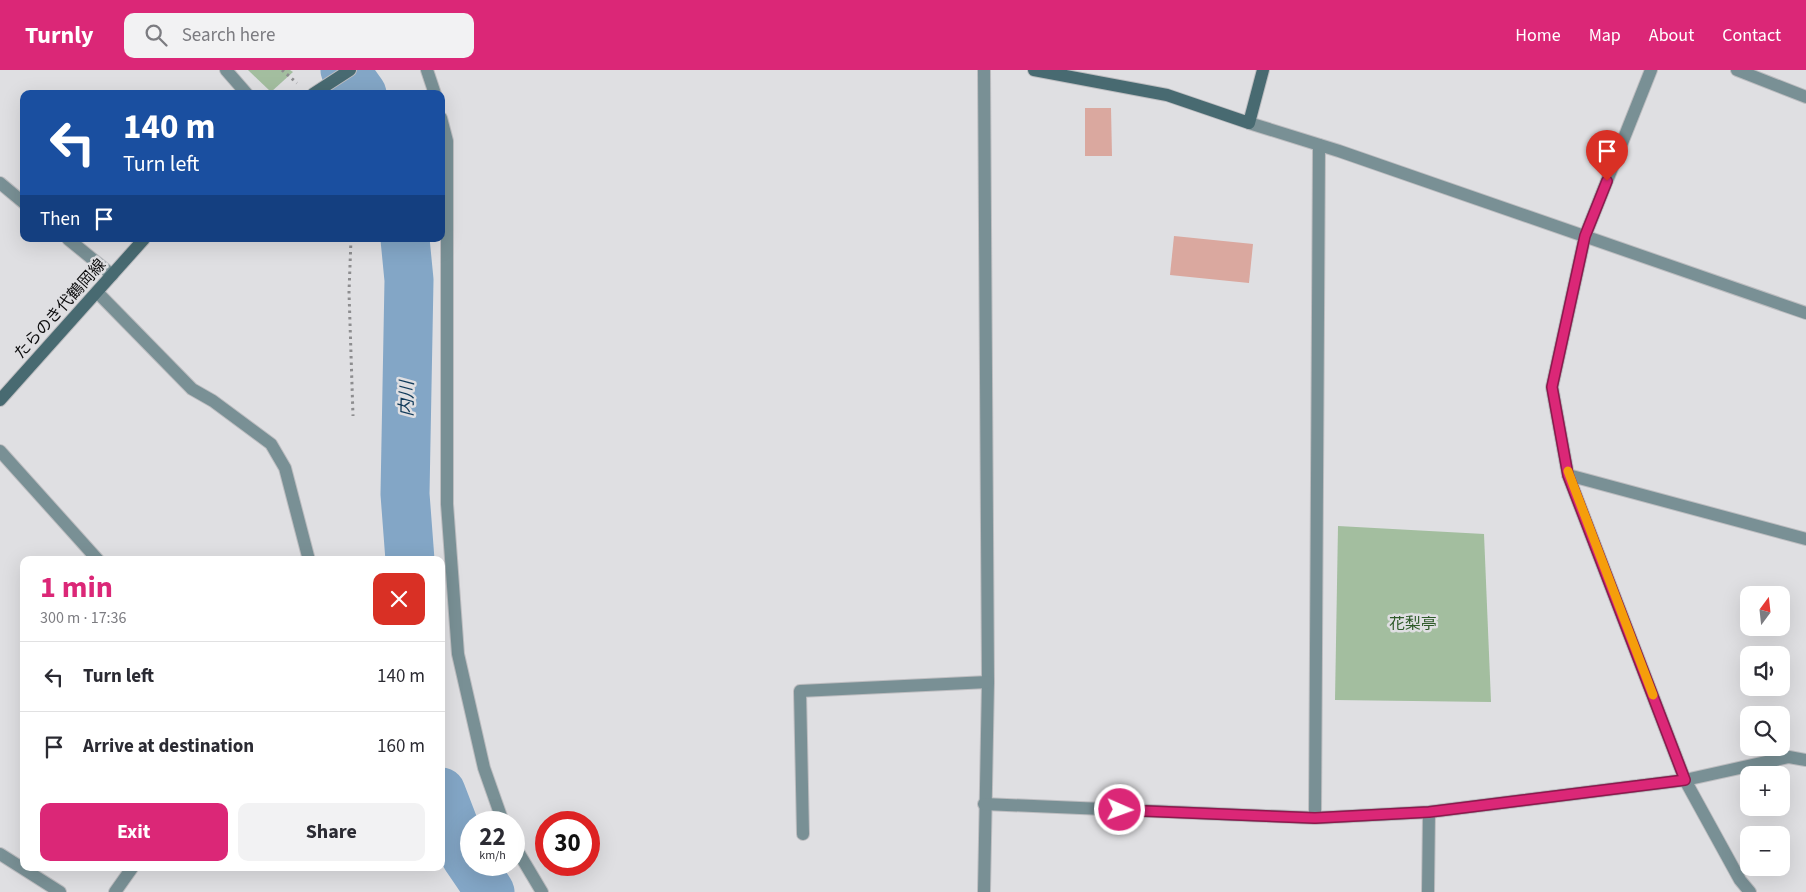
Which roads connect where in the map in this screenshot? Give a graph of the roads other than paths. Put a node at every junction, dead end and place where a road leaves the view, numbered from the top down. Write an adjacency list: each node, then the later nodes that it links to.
1 (226, 70): 9 (street)
2 (350, 70): 10 (main road)
3 (427, 70): 11 (street)
4 (984, 70): 30 (street)
5 (1034, 70): 13 (main road)
6 (1263, 70): 13 (main road)
7 (1651, 70): 18 (street)
8 (1737, 70): 12 (street)
9 (244, 90)
10 (319, 90)
11 (434, 90)
12 (1806, 97)
13 (1249, 123): 15 (street)
14 (445, 133): 34 (street)
15 (1319, 145): 18 (street); 36 (street)
16 (0, 183): 17 (street)
17 (20, 200)
18 (1585, 236): 23 (street); 26 (street)
19 (72, 242): 21 (street)
20 (141, 242): 21 (main road, たらのき代鶴岡線)
21 (112, 275): 22 (main road, たらのき代鶴岡線)
22 (97, 292): 24 (main road, たらのき代鶴岡線); 29 (street)
23 (1806, 313)
24 (0, 400)
25 (0, 450): 28 (street)
26 (1568, 475): 27 (street); 32 (street)
27 (1806, 539)
28 (94, 556)
29 (308, 556)
30 (988, 682): 33 (street); 37 (street)
31 (1806, 760): 32 (street)
32 (1685, 780): 35 (street); 48 (street)
33 (984, 804): 36 (street); 46 (street)
34 (499, 811)
35 (1429, 812): 36 (street); 47 (street)
36 (1315, 818)
37 (804, 834)
38 (0, 854): 40 (street)
39 (525, 863): 45 (street)
40 (20, 867)
41 (27, 871): 43 (street)
42 (130, 871): 44 (street)
43 (60, 892)
44 (115, 892)
45 (542, 892)
46 (984, 892)
47 (1428, 892)
48 (1750, 892)

